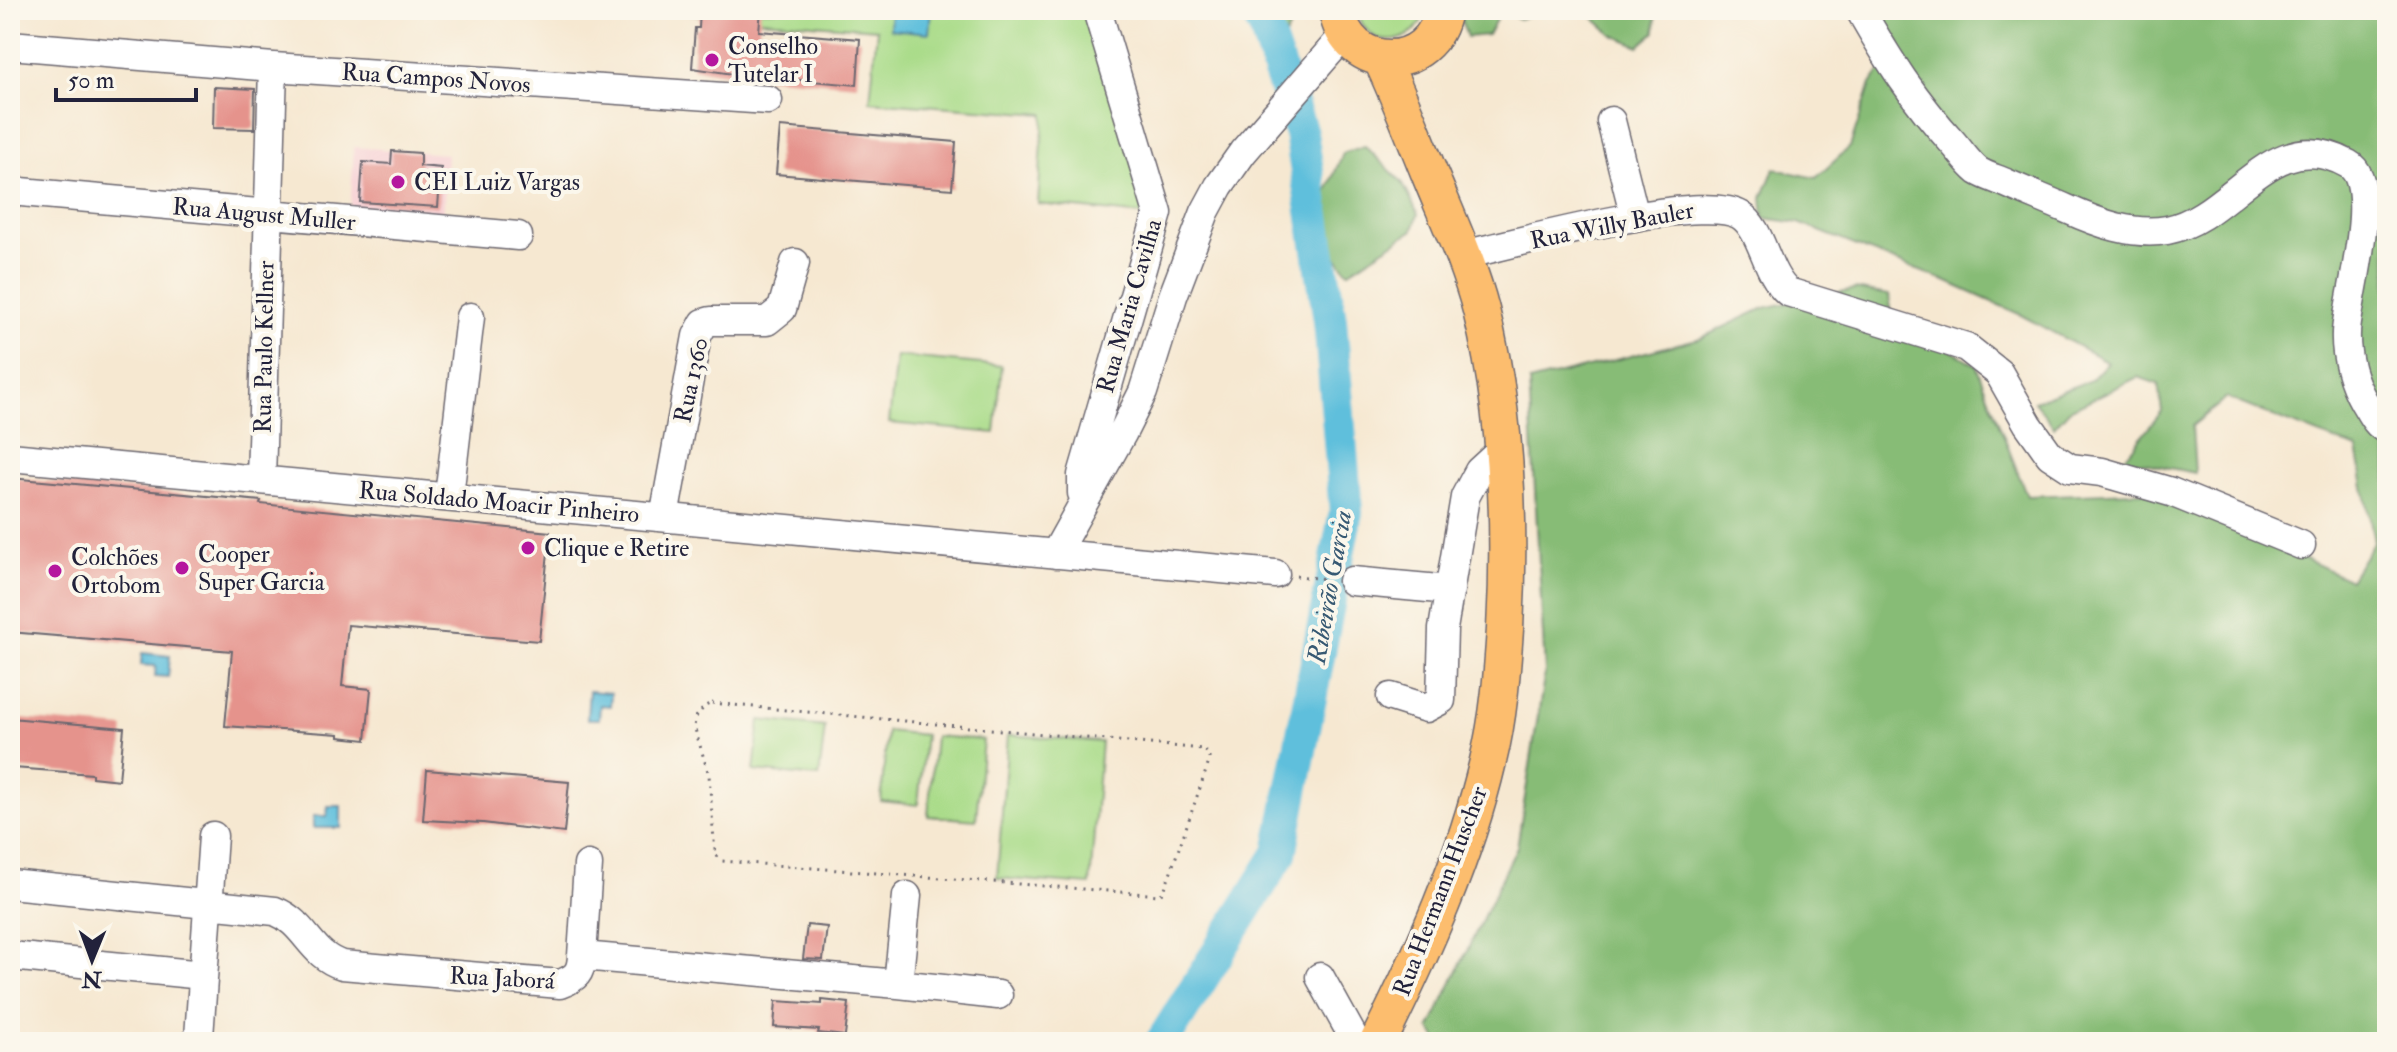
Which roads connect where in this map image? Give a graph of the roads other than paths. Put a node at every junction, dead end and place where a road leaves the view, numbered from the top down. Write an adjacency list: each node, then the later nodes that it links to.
1 (1097, 10): 24 (street, Rua Maria Cavilha)
2 (1443, 10): 6 (main road)
3 (1860, 10): 19 (street)
4 (1341, 22): 7 (main road); 24 (street)
5 (10, 45): 8 (street, Rua Campos Novos)
6 (1419, 50): 7 (main road); 11 (main road, Rua Hermann Huscher)
7 (1381, 58): 11 (main road, Rua Hermann Huscher)
8 (273, 67): 9 (street, Rua Campos Novos); 13 (street, Rua Paulo Kellner)
9 (768, 100)
10 (1611, 121): 14 (street)
11 (1411, 129): 16 (main road, Rua Hermann Huscher)
12 (10, 191): 13 (street, Rua August Muller)
13 (267, 215): 15 (street, Rua August Muller); 22 (street, Rua Paulo Kellner)
14 (1635, 217): 16 (street, Rua Willy Bauler); 26 (street, Rua Willy Bauler)
15 (518, 236)
16 (1463, 255): 20 (main road, Rua Hermann Huscher)
17 (795, 263): 25 (street, Rua 1360)
18 (470, 317): 23 (street)
19 (2387, 430)
20 (1503, 449): 30 (street); 45 (main road, Rua Hermann Huscher)
21 (10, 457): 22 (street, Rua Soldado Moacir Pinheiro)
22 (261, 480): 23 (street, Rua Soldado Moacir Pinheiro)
23 (449, 496): 25 (street, Rua Soldado Moacir Pinheiro)
24 (1083, 502): 27 (street, Rua Maria Cavilha)
25 (664, 517): 27 (street, Rua Soldado Moacir Pinheiro)
26 (2301, 545)
27 (1055, 554): 28 (street, Rua Soldado Moacir Pinheiro)
28 (1275, 574)
29 (1352, 581): 30 (street)
30 (1450, 590): 31 (street)
31 (1391, 697)
32 (213, 836): 36 (street)
33 (588, 865): 38 (street)
34 (10, 884): 36 (street, Rua Jaborá)
35 (907, 896): 41 (street)
36 (207, 905): 38 (street, Rua Jaborá); 39 (street)
37 (10, 956): 39 (street)
38 (582, 956): 41 (street, Rua Jaborá)
39 (203, 975): 43 (street)
40 (1320, 977): 44 (street)
41 (898, 984): 42 (street, Rua Jaborá)
42 (998, 995)
43 (199, 1037)
44 (1356, 1042)
45 (1378, 1042)

